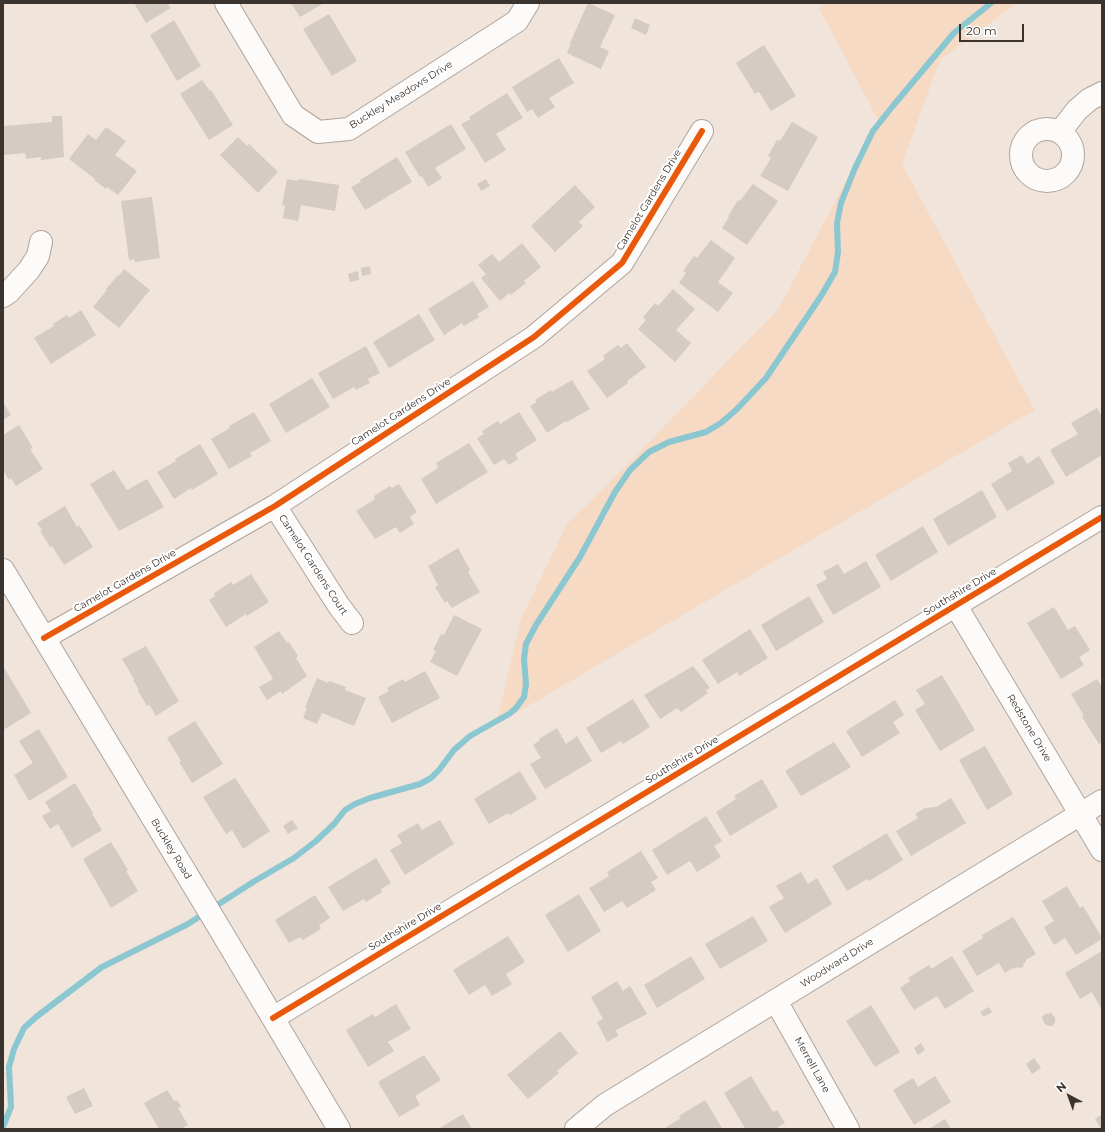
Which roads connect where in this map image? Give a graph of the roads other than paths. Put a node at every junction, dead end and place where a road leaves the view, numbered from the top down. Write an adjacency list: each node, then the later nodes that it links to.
1 (226, 3): 2 (street, Buckley Meadows Drive)
2 (528, 3)
3 (1102, 93): 5 (street)
4 (702, 131): 8 (street, Camelot Gardens Drive)
5 (1060, 132)
6 (41, 242): 7 (street)
7 (3, 296)
8 (275, 506): 12 (street, Camelot Gardens Court); 13 (street, Camelot Gardens Drive)
9 (1102, 517): 11 (street, Southshire Drive)
10 (3, 570): 13 (street, Buckley Road)
11 (956, 606): 15 (street, Redstone Drive); 18 (street, Southshire Drive)
12 (352, 623)
13 (44, 638): 18 (street, Buckley Road)
14 (1102, 801): 15 (street, Woodward Drive)
15 (1080, 814): 16 (street, Redstone Drive); 17 (street, Woodward Drive)
16 (1102, 850)
17 (776, 1001): 20 (street, Woodward Drive); 21 (street, Merrell Lane)
18 (273, 1018): 19 (street, Buckley Road)
19 (339, 1129)
20 (576, 1129)
21 (848, 1129)

